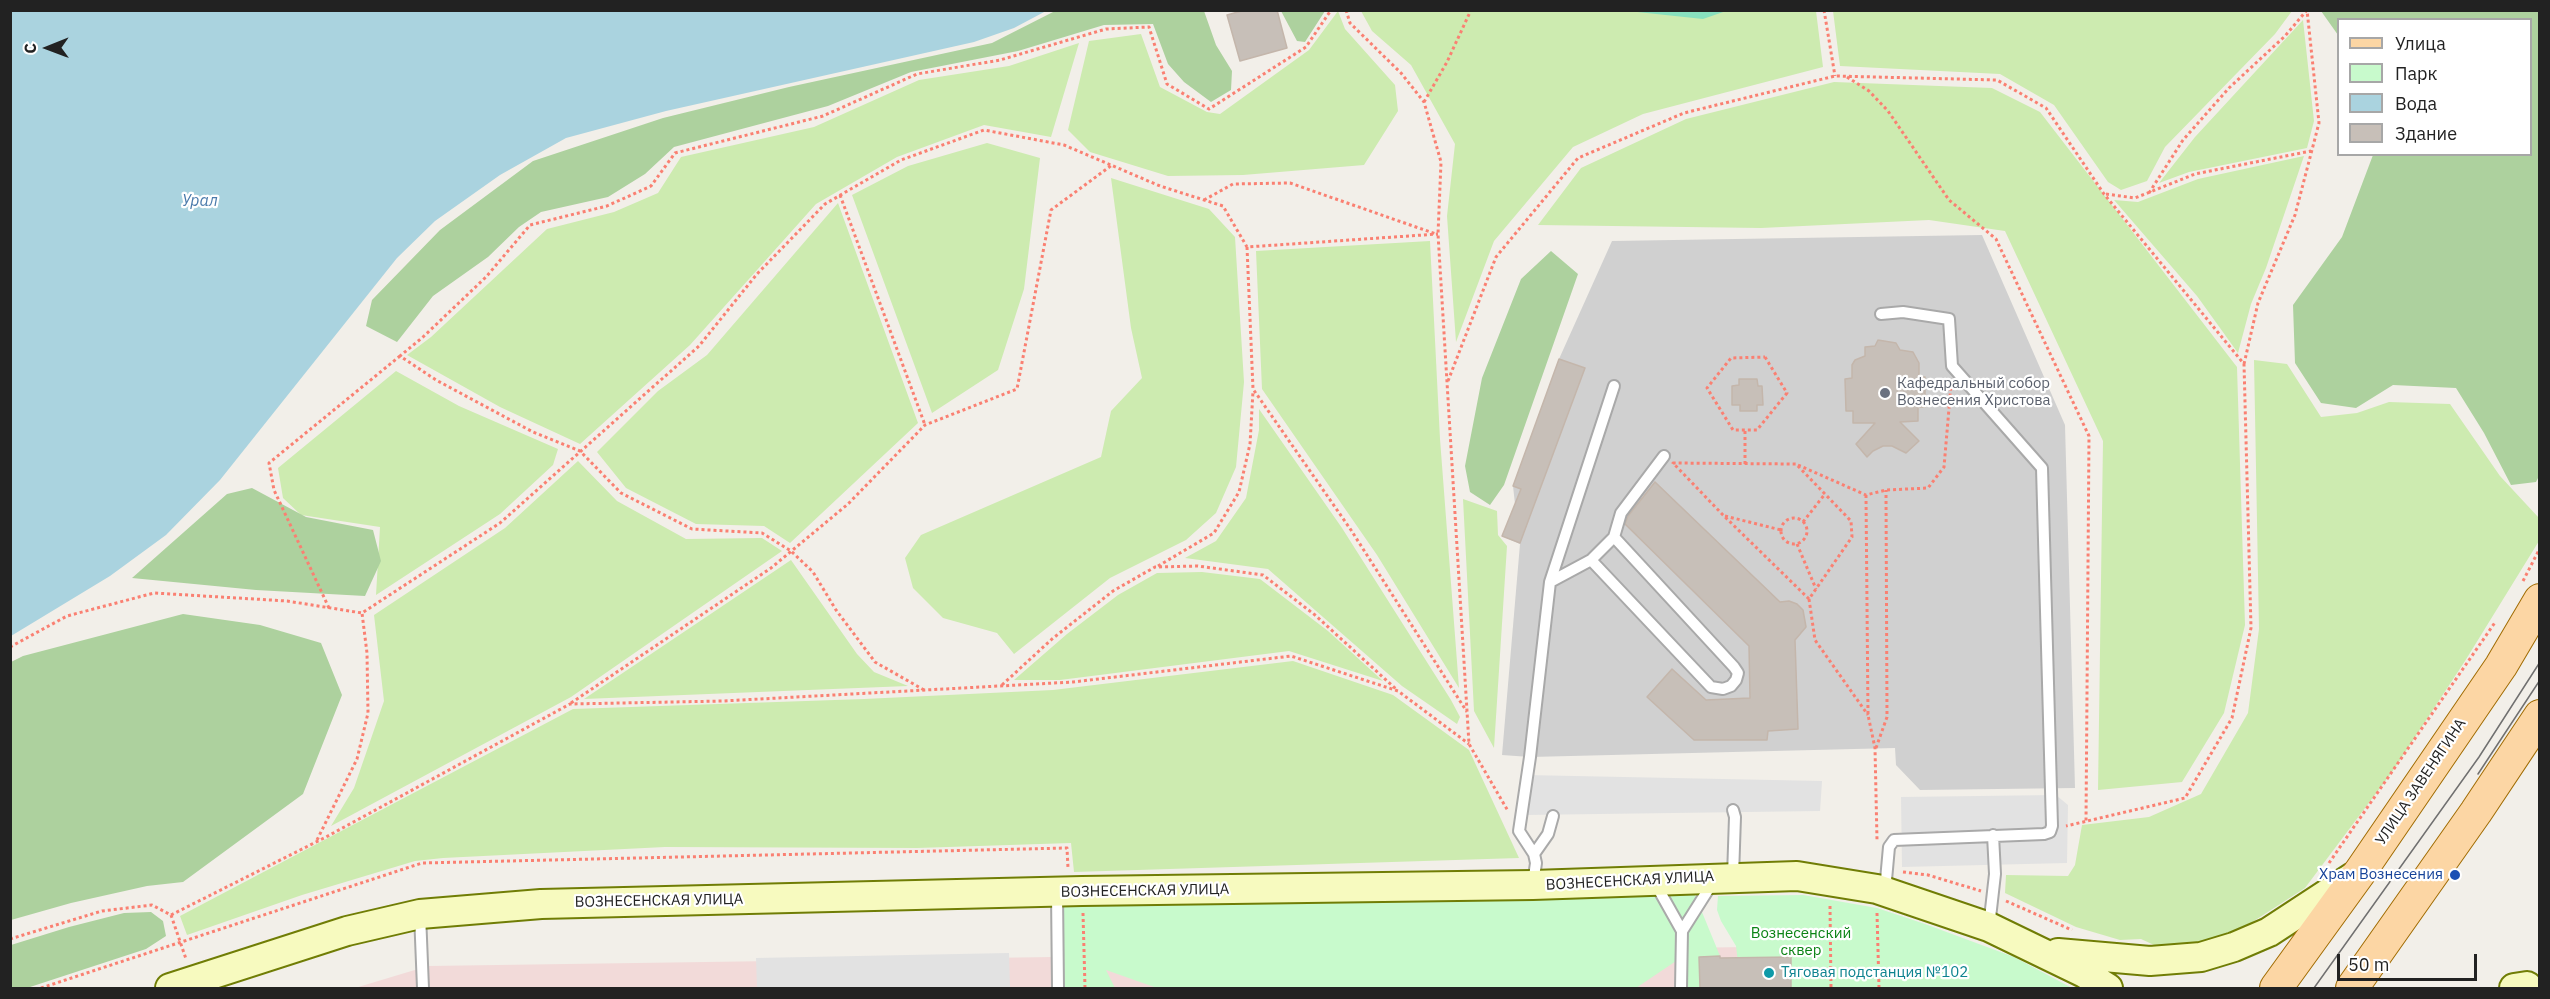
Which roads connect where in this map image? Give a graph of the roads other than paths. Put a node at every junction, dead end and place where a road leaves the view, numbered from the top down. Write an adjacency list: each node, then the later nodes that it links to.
1 (1881, 314): 11 (lane)
2 (1614, 386): 6 (lane)
3 (1665, 456): 4 (lane)
4 (1614, 537): 5 (lane); 5 (lane)
5 (1591, 560): 6 (lane)
6 (1550, 582): 12 (lane)
7 (2529, 595): 13 (main road, УЛИЦА ЗАВЕНЯГИНА)
8 (2540, 716): 29 (main road)
9 (1733, 810): 14 (lane)
10 (1553, 816): 12 (lane)
11 (1993, 835): 17 (lane); 20 (lane)
12 (1534, 854): 16 (lane)
13 (2360, 872): 22 (main road); 28 (main road, УЛИЦА ЗАВЕНЯГИНА)
14 (1725, 877): 15 (main road, ВОЗНЕСЕНСКАЯ УЛИЦА); 17 (main road, ВОЗНЕСЕНСКАЯ УЛИЦА); 21 (lane)
15 (1653, 880): 16 (main road, ВОЗНЕСЕНСКАЯ УЛИЦА); 21 (lane)
16 (1533, 885): 18 (main road, ВОЗНЕСЕНСКАЯ УЛИЦА)
17 (1885, 891): 20 (main road, ВОЗНЕСЕНСКАЯ УЛИЦА)
18 (1070, 892): 19 (main road, ВОЗНЕСЕНСКАЯ УЛИЦА); 25 (lane)
19 (420, 914): 23 (main road, ВОЗНЕСЕНСКАЯ УЛИЦА); 24 (lane)
20 (1989, 927): 22 (main road, ВОЗНЕСЕНСКАЯ УЛИЦА)
21 (1682, 931): 26 (lane)
22 (2042, 952): 27 (main road, ВОЗНЕСЕНСКАЯ УЛИЦА)
23 (182, 984)
24 (423, 988)
25 (1058, 988)
26 (1681, 988)
27 (2108, 988)
28 (2276, 988)
29 (2352, 988)

